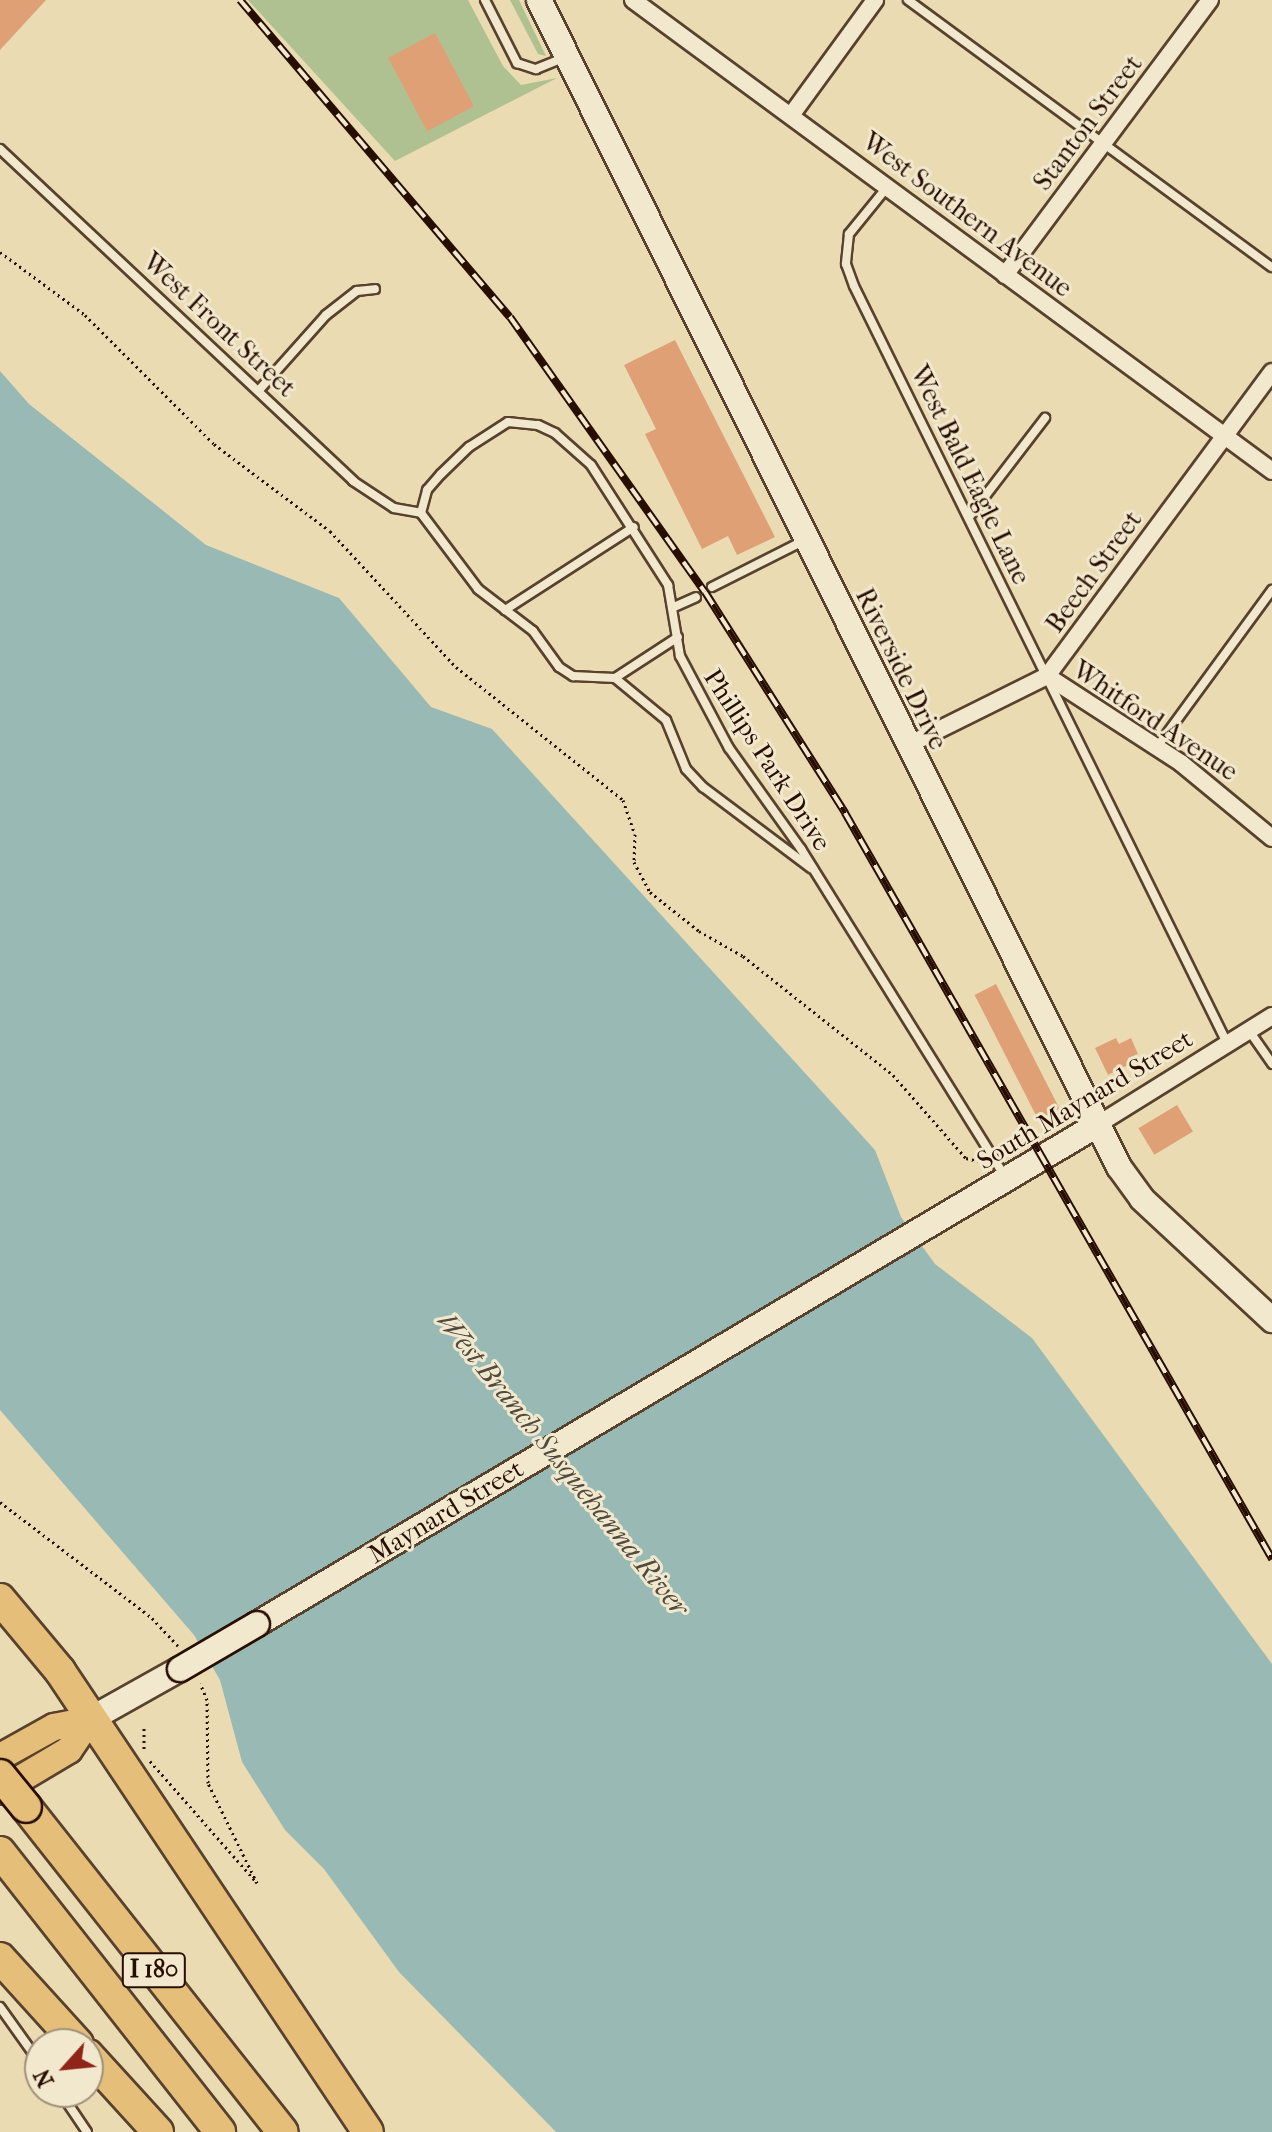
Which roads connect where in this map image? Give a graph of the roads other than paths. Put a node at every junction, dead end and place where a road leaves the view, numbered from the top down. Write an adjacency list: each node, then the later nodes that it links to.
1 (485, 0): 7 (lane)
2 (539, 0): 7 (main road, Riverside Drive)
3 (633, 0): 8 (street, West Southern Avenue)
4 (875, 0): 8 (street)
5 (908, 0): 9 (lane)
6 (1210, 0): 9 (street, Stanton Street)
7 (566, 56): 23 (main road, Riverside Drive)
8 (792, 114): 11 (street, West Southern Avenue)
9 (1103, 144): 12 (lane); 13 (street, Stanton Street)
10 (0, 149): 16 (lane, West Front Street)
11 (888, 186): 13 (street, West Southern Avenue); 21 (lane, West Bald Eagle Lane)
12 (1272, 267)
13 (1005, 275): 18 (street, West Southern Avenue)
14 (375, 289): 16 (lane)
15 (1272, 372): 18 (street, Beech Street)
16 (260, 389): 20 (lane, West Front Street)
17 (1045, 418): 21 (lane)
18 (1223, 435): 19 (street, West Southern Avenue); 30 (street, Beech Street)
19 (1272, 471)
20 (421, 513): 22 (lane, Phillips Park Drive); 28 (lane)
21 (969, 517): 30 (lane, West Bald Eagle Lane)
22 (634, 527): 27 (lane, Phillips Park Drive); 28 (lane)
23 (805, 540): 24 (lane); 32 (main road, Riverside Drive)
24 (712, 587)
25 (1272, 590): 33 (lane)
26 (696, 597): 27 (lane)
27 (674, 607): 29 (lane, Phillips Park Drive)
28 (505, 610): 31 (lane)
29 (678, 637): 31 (lane); 35 (lane, Phillips Park Drive)
30 (1047, 676): 32 (street, Beech Street); 33 (street, Whitford Avenue); 38 (lane, West Bald Eagle Lane)
31 (615, 678): 35 (lane)
32 (908, 745): 40 (main road, Riverside Drive)
33 (1157, 747): 34 (street, Whitford Avenue)
34 (1269, 829)
35 (815, 870): 41 (lane, Phillips Park Drive)
36 (1272, 1016): 37 (street, South Maynard Street)
37 (1250, 1032): 38 (street, South Maynard Street); 39 (lane)
38 (1229, 1046): 40 (street, South Maynard Street)
39 (1272, 1064)
40 (1097, 1125): 41 (main road, South Maynard Street); 43 (main road, Riverside Drive)
41 (1006, 1180): 42 (main road, South Maynard Street)
42 (924, 1228): 45 (main road, Maynard Street, bridge)
43 (1272, 1320)
44 (0, 1599): 45 (highway)
45 (89, 1720): 46 (main road, Maynard Street); 48 (main road, Maynard Street); 60 (highway)
46 (0, 1757)
47 (0, 1775): 59 (highway, I 180, bridge)
48 (0, 1791)
49 (0, 1852): 58 (highway, I 180)
50 (0, 1958): 52 (highway)
51 (0, 2007): 53 (lane)
52 (63, 2028)
53 (24, 2041)
54 (104, 2073): 57 (highway)
55 (71, 2108): 56 (lane)
56 (87, 2132)
57 (158, 2132)
58 (220, 2132)
59 (283, 2132)
60 (368, 2132)

